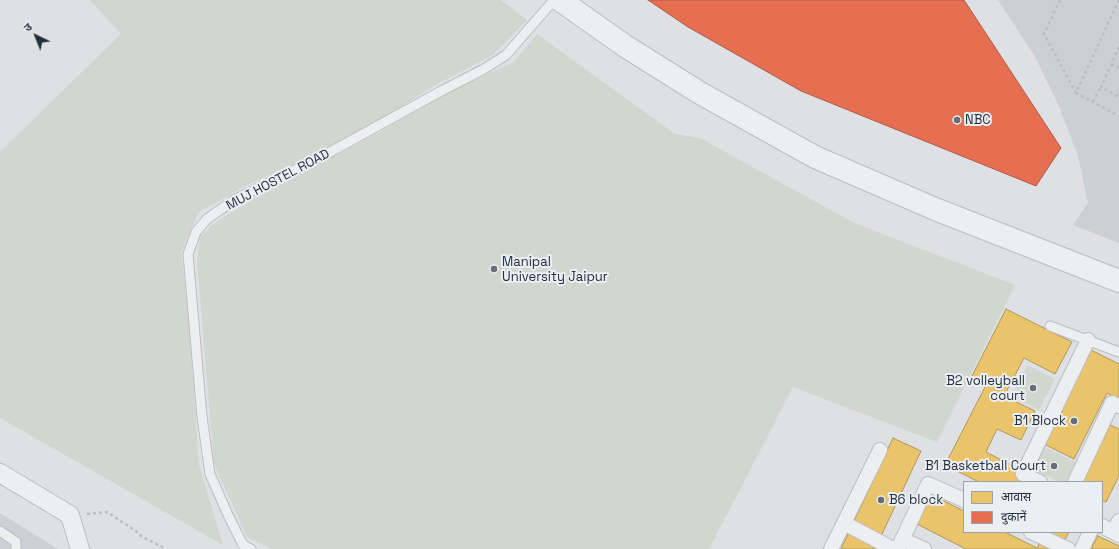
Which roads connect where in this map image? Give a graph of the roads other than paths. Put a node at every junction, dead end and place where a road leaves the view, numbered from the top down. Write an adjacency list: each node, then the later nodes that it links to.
1 (554, 0): 20 (lane, MUJ HOSTEL ROAD)
2 (560, 0): 3 (street)
3 (1119, 281)
4 (1050, 326): 5 (lane)
5 (1088, 340): 6 (lane); 10 (street)
6 (1119, 352)
7 (1119, 406): 11 (street)
8 (880, 450): 13 (street)
9 (0, 473): 19 (street)
10 (1038, 481)
11 (1075, 481)
12 (963, 500): 17 (street)
13 (844, 523): 21 (street); 22 (street)
14 (0, 530): 18 (lane)
15 (1034, 533): 24 (street)
16 (1090, 533): 25 (street)
17 (900, 544): 23 (street)
18 (16, 549)
19 (80, 549)
20 (251, 549)
21 (831, 549)
22 (893, 549)
23 (924, 549)
24 (1068, 549)
25 (1082, 549)

